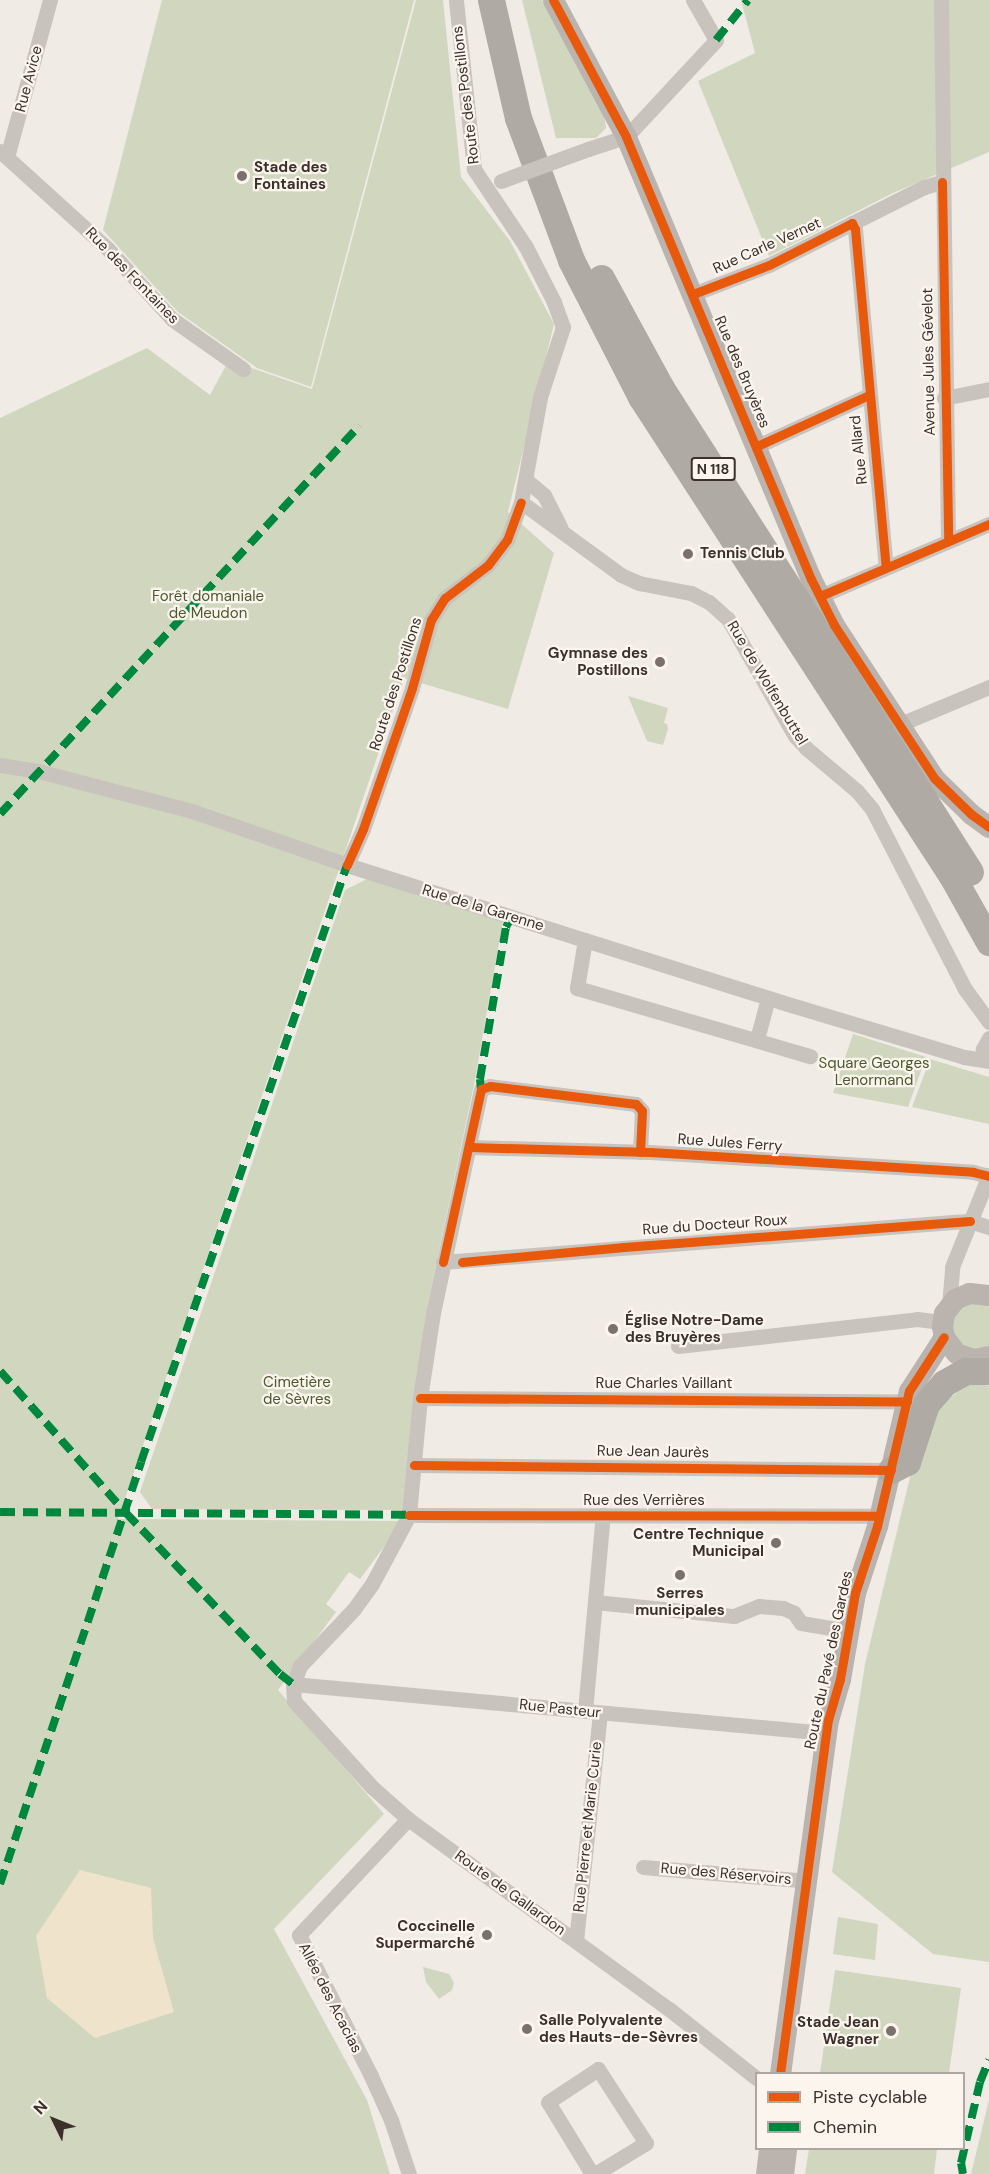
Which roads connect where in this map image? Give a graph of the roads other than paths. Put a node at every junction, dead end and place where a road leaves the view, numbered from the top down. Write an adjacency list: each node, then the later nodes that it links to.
1 (50, 0): 9 (street, Rue Avice)
2 (456, 0): 11 (street, Route des Postillons)
3 (491, 0): 33 (highway, N 118)
4 (507, 0): 31 (highway, N 118)
5 (553, 0): 8 (main road, Rue des Bruyères)
6 (693, 0): 8 (street)
7 (941, 0): 10 (street, Avenue Jules Gévelot)
8 (626, 137): 11 (street, bridge); 13 (main road, Rue des Bruyères)
9 (3, 154): 14 (street, Rue des Fontaines)
10 (942, 182): 12 (street, Rue Carle Vernet); 17 (street, Avenue Jules Gévelot)
11 (485, 187): 19 (street, Route des Postillons)
12 (852, 223): 13 (street, Rue Carle Vernet); 16 (street, Rue Allard)
13 (693, 294): 18 (main road, Rue des Bruyères)
14 (243, 369)
15 (989, 389): 17 (street)
16 (869, 395): 18 (street); 24 (street, Rue Allard)
17 (944, 398): 23 (street, Avenue Jules Gévelot)
18 (757, 446): 25 (main road, Rue des Bruyères)
19 (526, 480): 20 (street, Route des Postillons); 22 (street, Rue de Wolfenbuttel)
20 (521, 502): 22 (street, Rue de Wolfenbuttel); 30 (street, Route des Postillons)
21 (989, 524): 23 (street)
22 (565, 534): 35 (street, Rue de Wolfenbuttel)
23 (948, 541): 24 (street)
24 (886, 567): 25 (street)
25 (820, 596): 27 (main road, Rue des Bruyères)
26 (989, 687): 27 (street)
27 (898, 724): 29 (main road, Rue des Bruyères)
28 (0, 765): 30 (street, Rue de la Garenne)
29 (989, 826)
30 (347, 866): 32 (street, Rue de la Garenne)
31 (989, 904)
32 (585, 940): 34 (street, Rue de la Garenne); 36 (street)
33 (989, 942)
34 (768, 998): 36 (street); 39 (street, Rue de la Garenne)
35 (988, 1021): 37 (street, Rue de Wolfenbuttel)
36 (757, 1039): 38 (street)
37 (986, 1041): 39 (street); 40 (street, Rue de Wolfenbuttel)
38 (810, 1056)
39 (964, 1057): 40 (street, Rue de la Garenne)
40 (988, 1061)
41 (469, 1147): 42 (street, Rue Jules Ferry); 42 (street); 46 (street)
42 (640, 1152): 43 (street, Rue Jules Ferry)
43 (989, 1175): 44 (street)
44 (970, 1221): 45 (street); 46 (street, Rue du Docteur Roux); 47 (street)
45 (989, 1227)
46 (443, 1262): 54 (street)
47 (952, 1267): 48 (street); 49 (street)
48 (981, 1290): 49 (main road)
49 (945, 1321): 50 (street); 52 (main road); 55 (main road, Route du Pavé des Gardes)
50 (678, 1346)
51 (989, 1356): 52 (main road)
52 (964, 1357): 55 (main road)
53 (989, 1371): 57 (highway)
54 (420, 1398): 55 (street, Rue Charles Vaillant); 56 (street)
55 (907, 1401): 57 (main road, Route du Pavé des Gardes)
56 (414, 1465): 57 (street, Rue Jean Jaurès); 58 (street)
57 (891, 1470): 60 (main road, Route du Pavé des Gardes)
58 (409, 1515): 59 (street, Rue des Verrières); 63 (street)
59 (603, 1515): 60 (street, Rue des Verrières); 61 (street, Rue Pierre et Marie Curie)
60 (878, 1521): 62 (main road, Route du Pavé des Gardes); 71 (main road, Route du Pavé des Gardes)
61 (595, 1602): 62 (street); 64 (street, Rue Pierre et Marie Curie)
62 (849, 1631): 65 (main road, Route du Pavé des Gardes)
63 (293, 1684): 64 (street, Rue Pasteur); 66 (street, Route de Gallardon)
64 (593, 1712): 65 (street, Rue Pasteur); 69 (street, Rue Pierre et Marie Curie)
65 (826, 1733): 68 (main road, Route du Pavé des Gardes)
66 (408, 1819): 69 (street, Route de Gallardon); 75 (street, Allée des Acacias)
67 (643, 1867): 68 (street, Rue des Réservoirs)
68 (808, 1881): 70 (main road, Route du Pavé des Gardes)
69 (576, 1941): 72 (street, Route de Gallardon)
70 (780, 2072)
71 (794, 2072)
72 (755, 2077)
73 (769, 2150): 77 (main road)
74 (786, 2150): 78 (main road)
75 (409, 2174)
76 (594, 2174): 76 (street)
77 (766, 2174)
78 (783, 2174)

